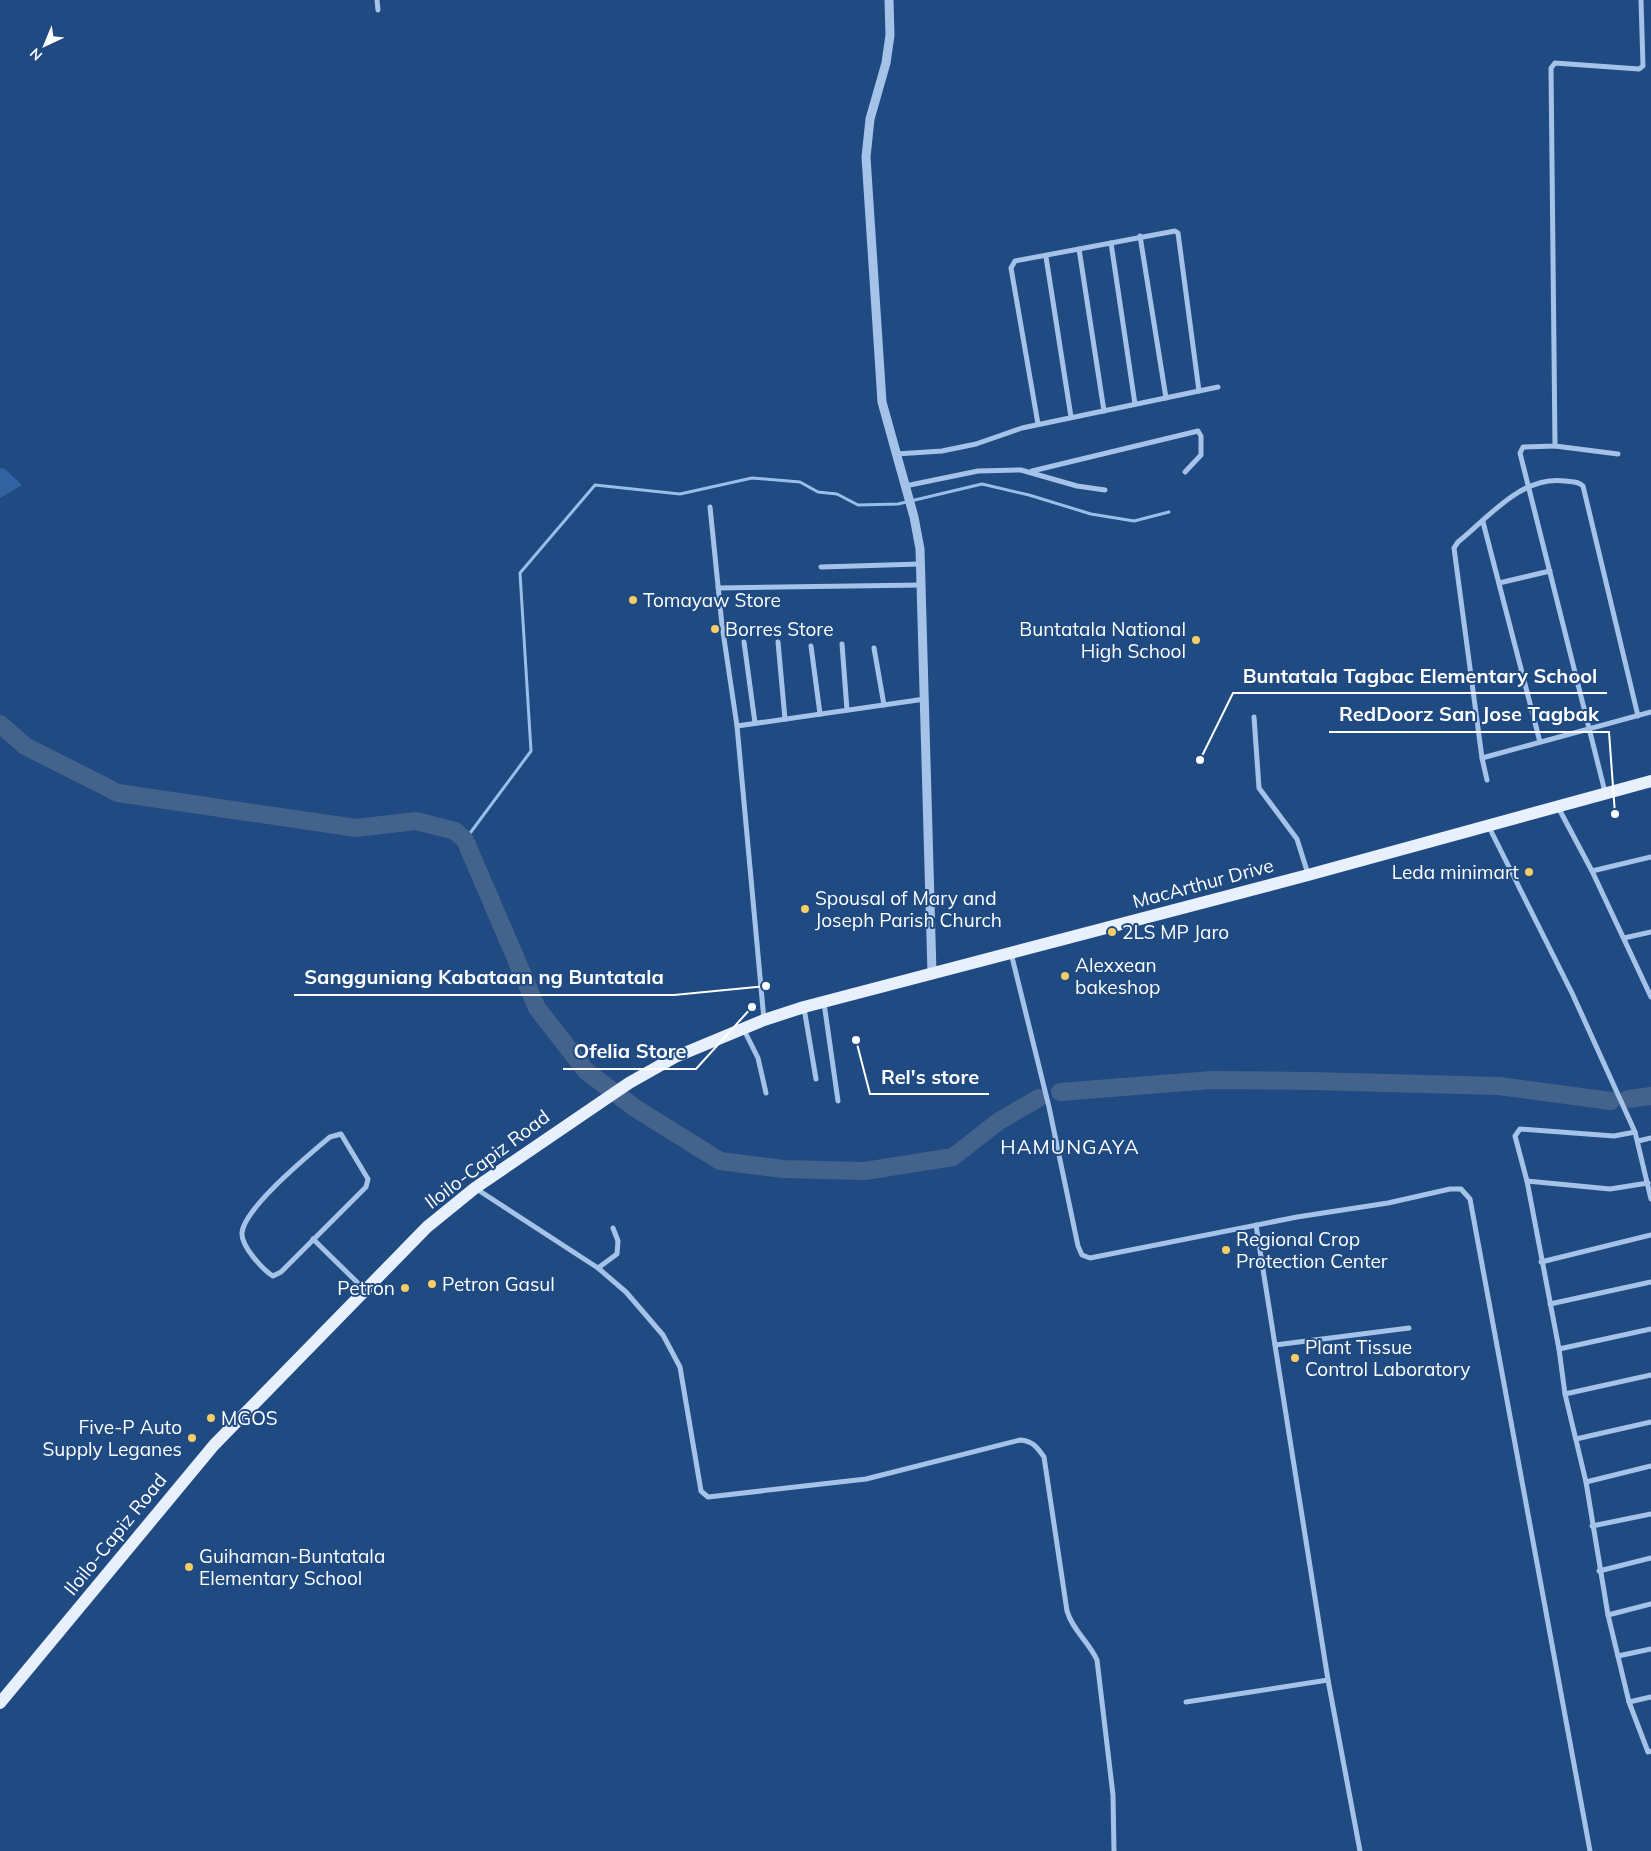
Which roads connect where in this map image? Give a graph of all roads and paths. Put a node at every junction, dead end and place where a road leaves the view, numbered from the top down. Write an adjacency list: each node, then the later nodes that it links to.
1 (377, 0): 4 (street)
2 (888, 0): 17 (street)
3 (1641, 0): 16 (street)
4 (378, 10)
5 (1140, 236): 6 (street); 10 (street); 11 (street)
6 (1110, 243): 7 (street); 12 (street)
7 (1080, 250): 8 (street); 13 (street)
8 (1046, 257): 14 (street); 15 (street)
9 (1218, 387): 10 (street)
10 (1200, 390): 11 (street)
11 (1166, 398): 12 (street)
12 (1135, 404): 13 (street)
13 (1104, 411): 14 (street)
14 (1071, 417): 15 (street)
15 (1038, 424): 17 (street)
16 (1555, 446): 18 (street); 21 (street)
17 (895, 454): 22 (street)
18 (1618, 454)
19 (1032, 471): 20 (street); 22 (street); 23 (street)
20 (1186, 472)
21 (1527, 485): 25 (street); 28 (street); 42 (street)
22 (906, 490): 26 (street)
23 (1105, 490)
24 (710, 506): 31 (street)
25 (1483, 522): 29 (street); 49 (street)
26 (920, 564): 27 (street); 30 (street)
27 (821, 567)
28 (1550, 571): 29 (street); 47 (street)
29 (1499, 583): 48 (street)
30 (921, 585): 31 (street); 37 (street)
31 (718, 588): 46 (street)
32 (744, 642): 45 (street)
33 (778, 642): 44 (street)
34 (842, 644): 39 (street)
35 (810, 646): 41 (street)
36 (874, 648): 38 (street)
37 (925, 699): 38 (street); 61 (street)
38 (884, 705): 39 (street)
39 (847, 710): 41 (street)
40 (1651, 712): 42 (street)
41 (820, 714): 44 (street)
42 (1638, 716): 47 (street)
43 (1254, 717): 57 (street)
44 (785, 719): 45 (street)
45 (755, 723): 46 (street)
46 (737, 726): 65 (street)
47 (1591, 729): 48 (street); 52 (street)
48 (1540, 742): 49 (street)
49 (1482, 758): 50 (street)
50 (1487, 780)
51 (1651, 781): 52 (main road, MacArthur Drive)
52 (1605, 793): 53 (main road, MacArthur Drive)
53 (1558, 806): 54 (main road, MacArthur Drive); 56 (street)
54 (1488, 825): 57 (main road, MacArthur Drive); 70 (street)
55 (1651, 857): 56 (street)
56 (1592, 872): 59 (street)
57 (1308, 875): 60 (main road, MacArthur Drive)
58 (1651, 932): 59 (street)
59 (1624, 938): 62 (street)
60 (1011, 953): 61 (main road, MacArthur Drive); 77 (street)
61 (932, 973): 63 (main road, MacArthur Drive)
62 (1651, 997)
63 (824, 1002): 64 (main road, MacArthur Drive); 69 (street)
64 (804, 1007): 65 (main road, MacArthur Drive); 67 (street)
65 (764, 1020): 66 (main road, Iloilo-Capiz Road)
66 (743, 1030): 68 (street); 75 (main road, Iloilo-Capiz Road)
67 (816, 1079)
68 (766, 1093)
69 (838, 1101)
70 (1635, 1132): 72 (street); 73 (street)
71 (1651, 1138): 72 (street)
72 (1638, 1141): 74 (street)
73 (1527, 1181): 74 (street); 81 (street)
74 (1648, 1183): 76 (street)
75 (475, 1188): 82 (street); 84 (main road, Iloilo-Capiz Road)
76 (1651, 1199)
77 (1256, 1225): 88 (street); 113 (street)
78 (613, 1228): 82 (street)
79 (1651, 1235): 81 (street)
80 (313, 1239): 80 (street); 84 (street)
81 (1541, 1262): 85 (street)
82 (598, 1268): 111 (street)
83 (1651, 1282): 85 (street)
84 (365, 1290): 108 (main road, Iloilo-Capiz Road)
85 (1550, 1304): 89 (street)
86 (1409, 1328): 88 (street)
87 (1651, 1329): 89 (street)
88 (1274, 1345): 104 (street)
89 (1559, 1349): 91 (street)
90 (1651, 1375): 91 (street)
91 (1565, 1394): 93 (street)
92 (1651, 1422): 93 (street)
93 (1576, 1439): 95 (street)
94 (1651, 1466): 95 (street)
95 (1586, 1482): 97 (street)
96 (1651, 1514): 97 (street)
97 (1592, 1526): 99 (street)
98 (1651, 1558): 99 (street)
99 (1600, 1571): 101 (street)
100 (1651, 1604): 101 (street)
101 (1608, 1614): 103 (street)
102 (1651, 1649): 103 (street)
103 (1618, 1656): 107 (street)
104 (1328, 1680): 106 (street); 112 (street)
105 (1651, 1697): 107 (street)
106 (1186, 1702)
107 (1630, 1702): 109 (street)
108 (0, 1703)
109 (1650, 1752): 110 (street)
110 (1651, 1758)
111 (1114, 1851)
112 (1360, 1851)
113 (1590, 1851)

